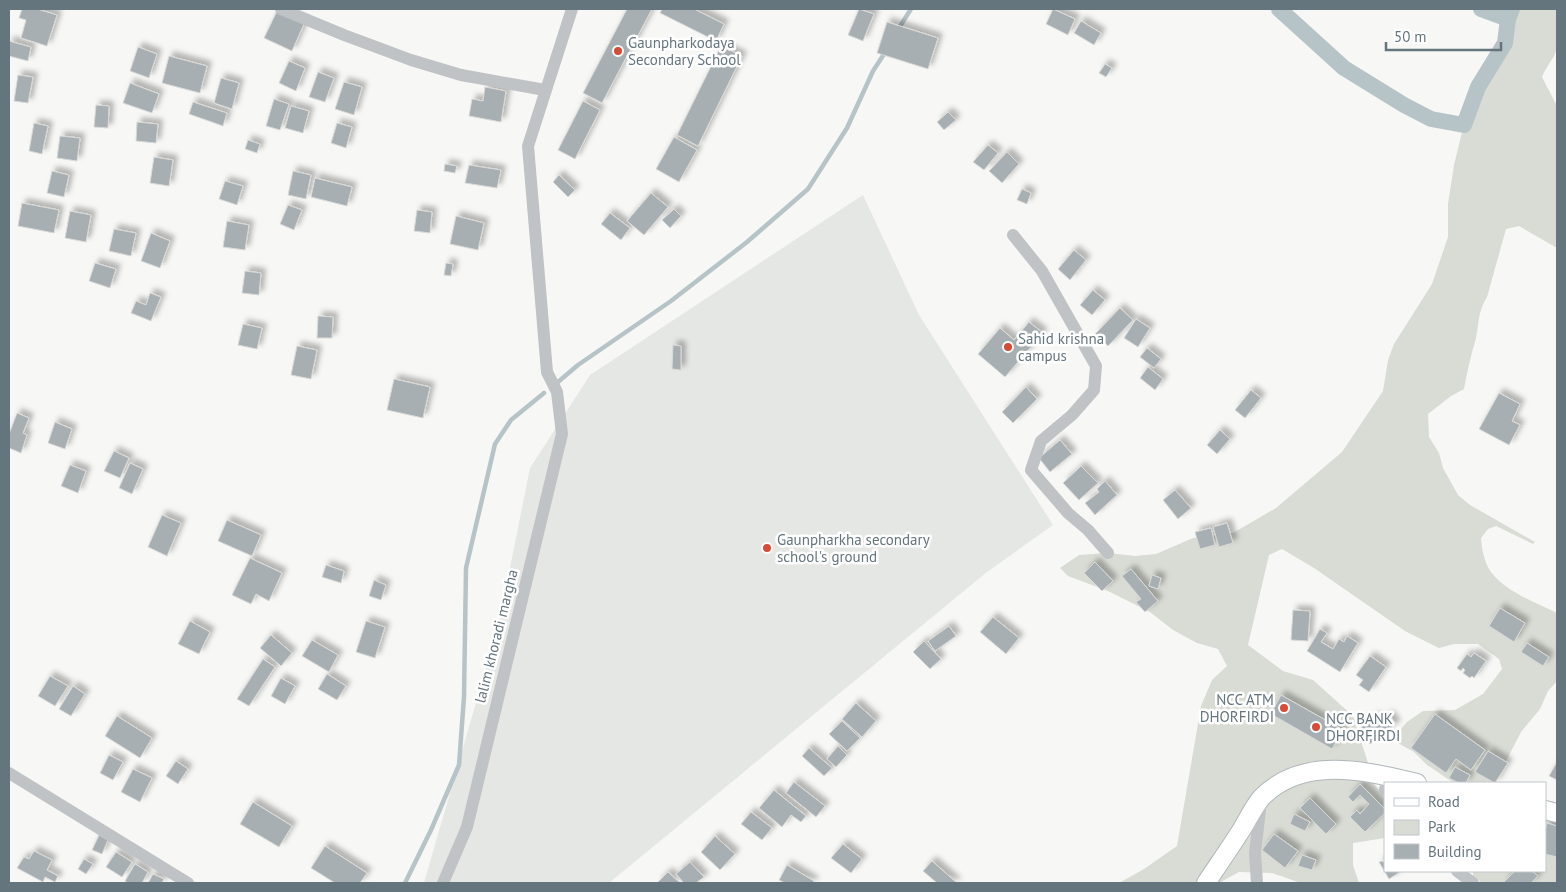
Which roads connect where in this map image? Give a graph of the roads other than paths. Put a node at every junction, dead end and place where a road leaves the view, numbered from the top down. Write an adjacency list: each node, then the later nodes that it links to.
1 (281, 9): 3 (street)
2 (572, 9): 3 (street, lalim khoradi margha)
3 (545, 90): 11 (street, lalim khoradi margha)
4 (1013, 235): 5 (street)
5 (1108, 553)
6 (9, 773): 10 (street)
7 (1385, 782): 8 (street)
8 (1261, 799): 12 (street); 13 (street)
9 (1459, 872): 14 (street)
10 (188, 883)
11 (443, 883)
12 (1206, 883)
13 (1257, 883)
14 (1472, 883)

